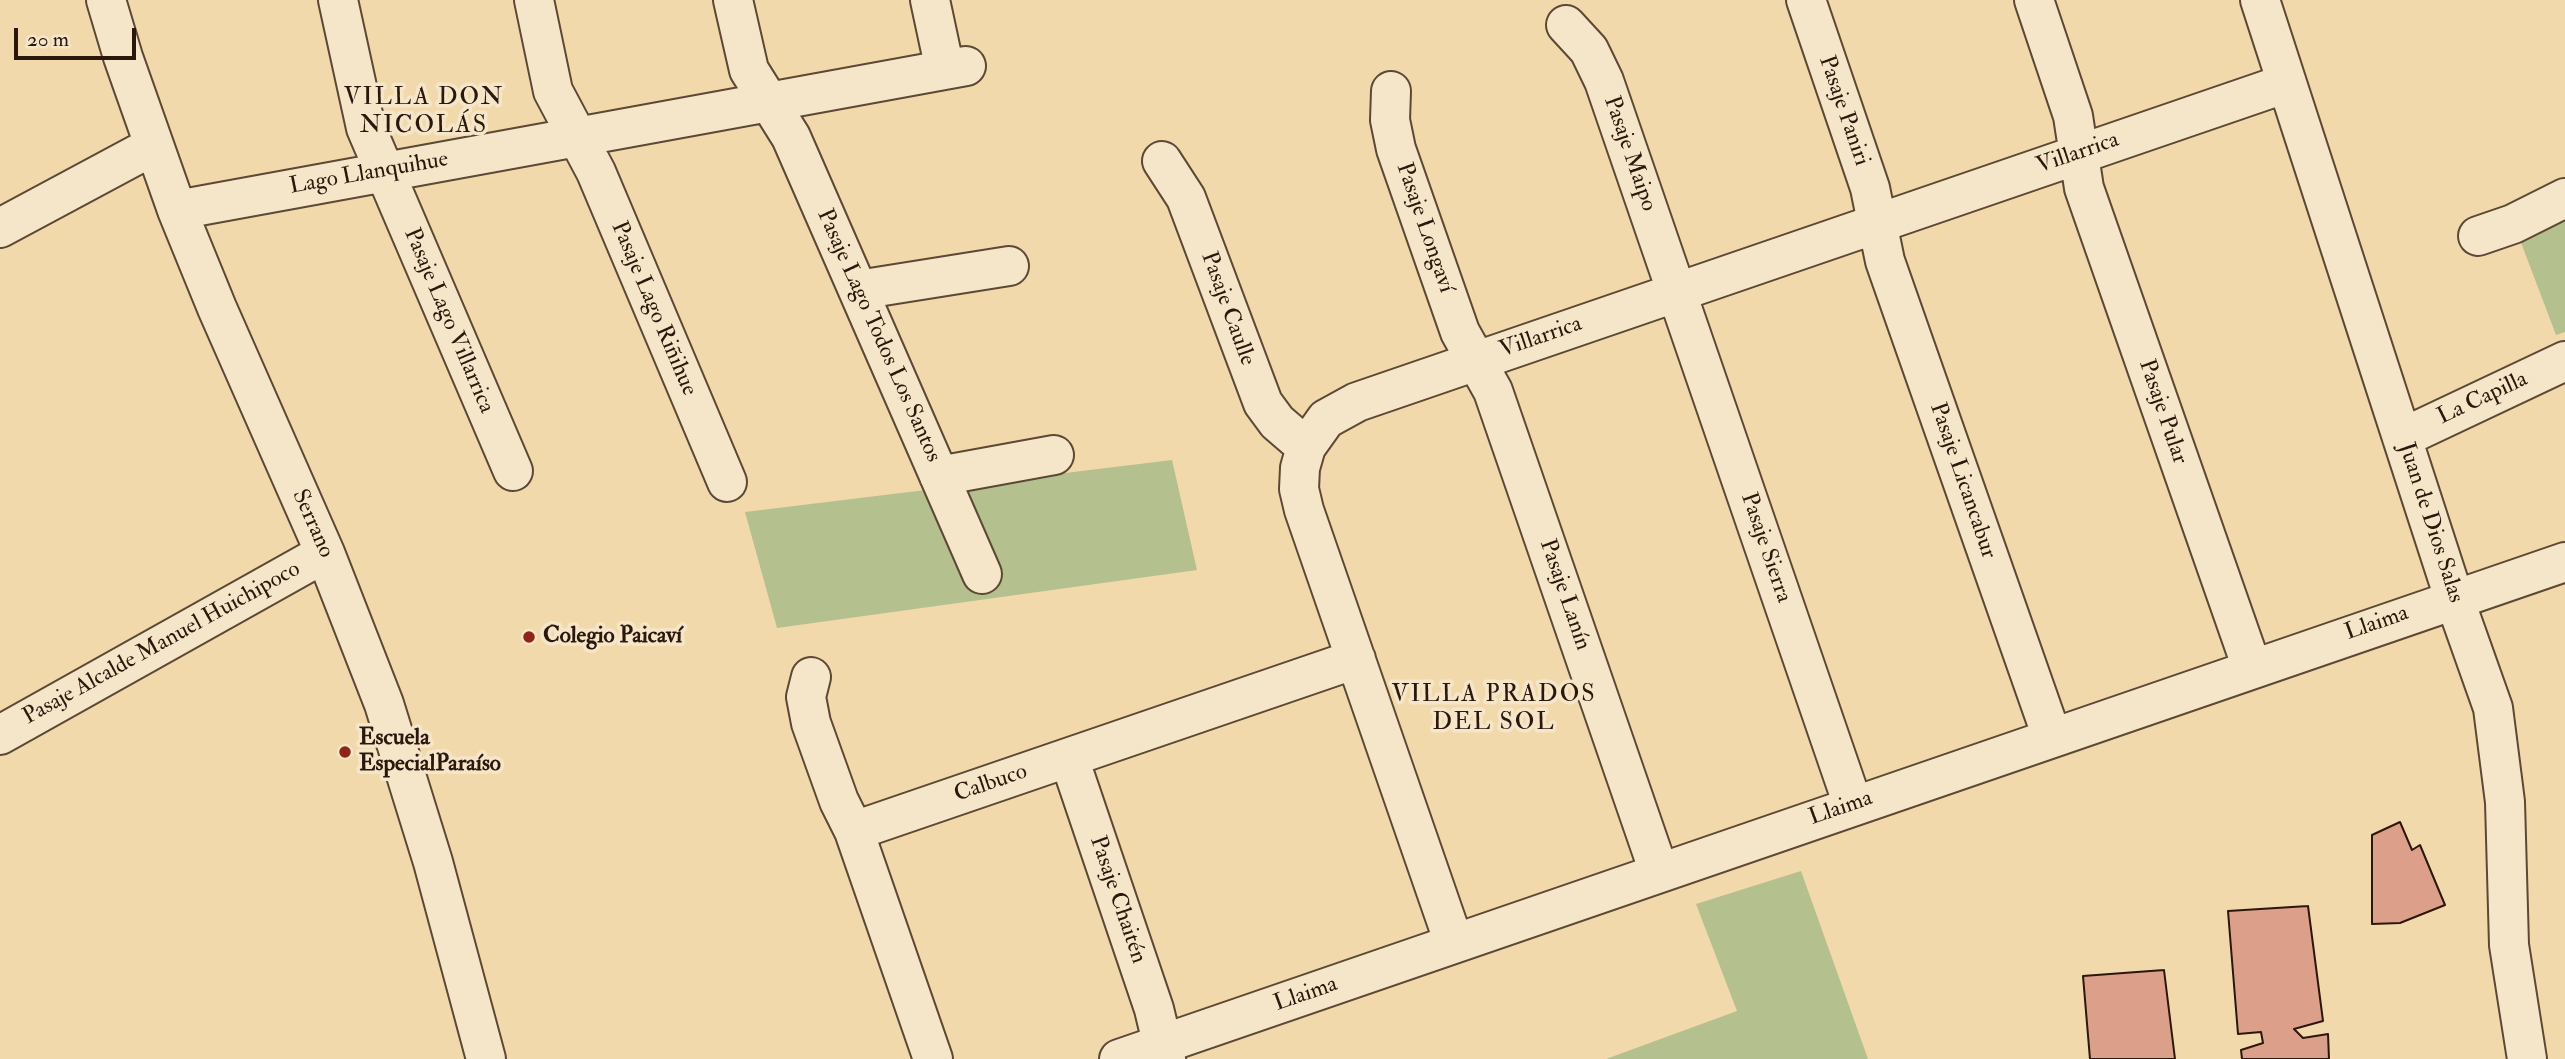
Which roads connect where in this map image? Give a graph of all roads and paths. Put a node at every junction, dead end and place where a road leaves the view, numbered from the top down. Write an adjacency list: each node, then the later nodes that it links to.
1 (106, 0): 14 (street, Serrano)
2 (338, 0): 17 (street, Pasaje Lago Villarrica)
3 (534, 0): 13 (street, Pasaje Lago Riñihue)
4 (733, 0): 12 (street, Pasaje Lago Todos Los Santos)
5 (930, 0): 12 (street, Lago Llanquihue)
6 (1807, 0): 20 (street, Pasaje Paniri)
7 (2034, 0): 15 (street, Pasaje Pular)
8 (2260, 0): 10 (street, Juan de Dios Salas)
9 (1566, 25): 25 (street, Pasaje Maipo)
10 (2287, 83): 15 (street, Villarrica); 28 (street, Juan de Dios Salas)
11 (1391, 91): 26 (street, Pasaje Longaví)
12 (768, 101): 13 (street, Lago Llanquihue); 24 (street, Pasaje Lago Todos Los Santos)
13 (577, 136): 17 (street, Lago Llanquihue); 33 (street, Pasaje Lago Riñihue)
14 (153, 146): 19 (street, Serrano); 21 (street)
15 (2079, 154): 20 (street, Villarrica); 39 (street, Pasaje Pular)
16 (1162, 161): 29 (street, Pasaje Caulle)
17 (384, 171): 19 (street, Lago Llanquihue); 31 (street, Pasaje Lago Villarrica)
18 (2565, 198): 22 (street)
19 (177, 209): 34 (street, Serrano)
20 (1877, 223): 25 (street, Villarrica); 42 (street, Pasaje Licancabur)
21 (0, 228)
22 (2478, 236)
23 (1009, 266): 24 (street)
24 (858, 290): 32 (street, Pasaje Lago Todos Los Santos)
25 (1677, 292): 26 (street, Villarrica); 44 (street, Pasaje Sierra)
26 (1476, 360): 29 (street, Villarrica); 46 (street, Pasaje Lanín)
27 (2565, 361): 28 (street, La Capilla)
28 (2402, 438): 37 (street, Juan de Dios Salas)
29 (1306, 447): 38 (street, Villarrica)
30 (1054, 455): 32 (street)
31 (513, 471)
32 (939, 476): 36 (street, Pasaje Lago Todos Los Santos)
33 (727, 482)
34 (325, 553): 41 (street, Pasaje Alcalde Manuel Huichipoco); 49 (street, Serrano)
35 (2565, 562): 37 (street, Llaima)
36 (982, 574)
37 (2454, 598): 39 (street, Llaima); 52 (street, Juan de Dios Salas)
38 (1356, 659): 43 (street, Calbuco); 47 (street, Villarrica)
39 (2252, 668): 42 (street, Llaima)
40 (811, 677): 45 (street)
41 (0, 735)
42 (2052, 737): 44 (street, Llaima)
43 (1069, 758): 45 (street, Calbuco); 48 (street, Pasaje Chaitén)
44 (1853, 805): 46 (street, Llaima)
45 (854, 831): 50 (street)
46 (1659, 872): 47 (street, Llaima)
47 (1454, 943): 48 (street, Llaima)
48 (1164, 1051): 51 (street, Llaima)
49 (486, 1059)
50 (933, 1059)
51 (1119, 1059)
52 (2527, 1059)

